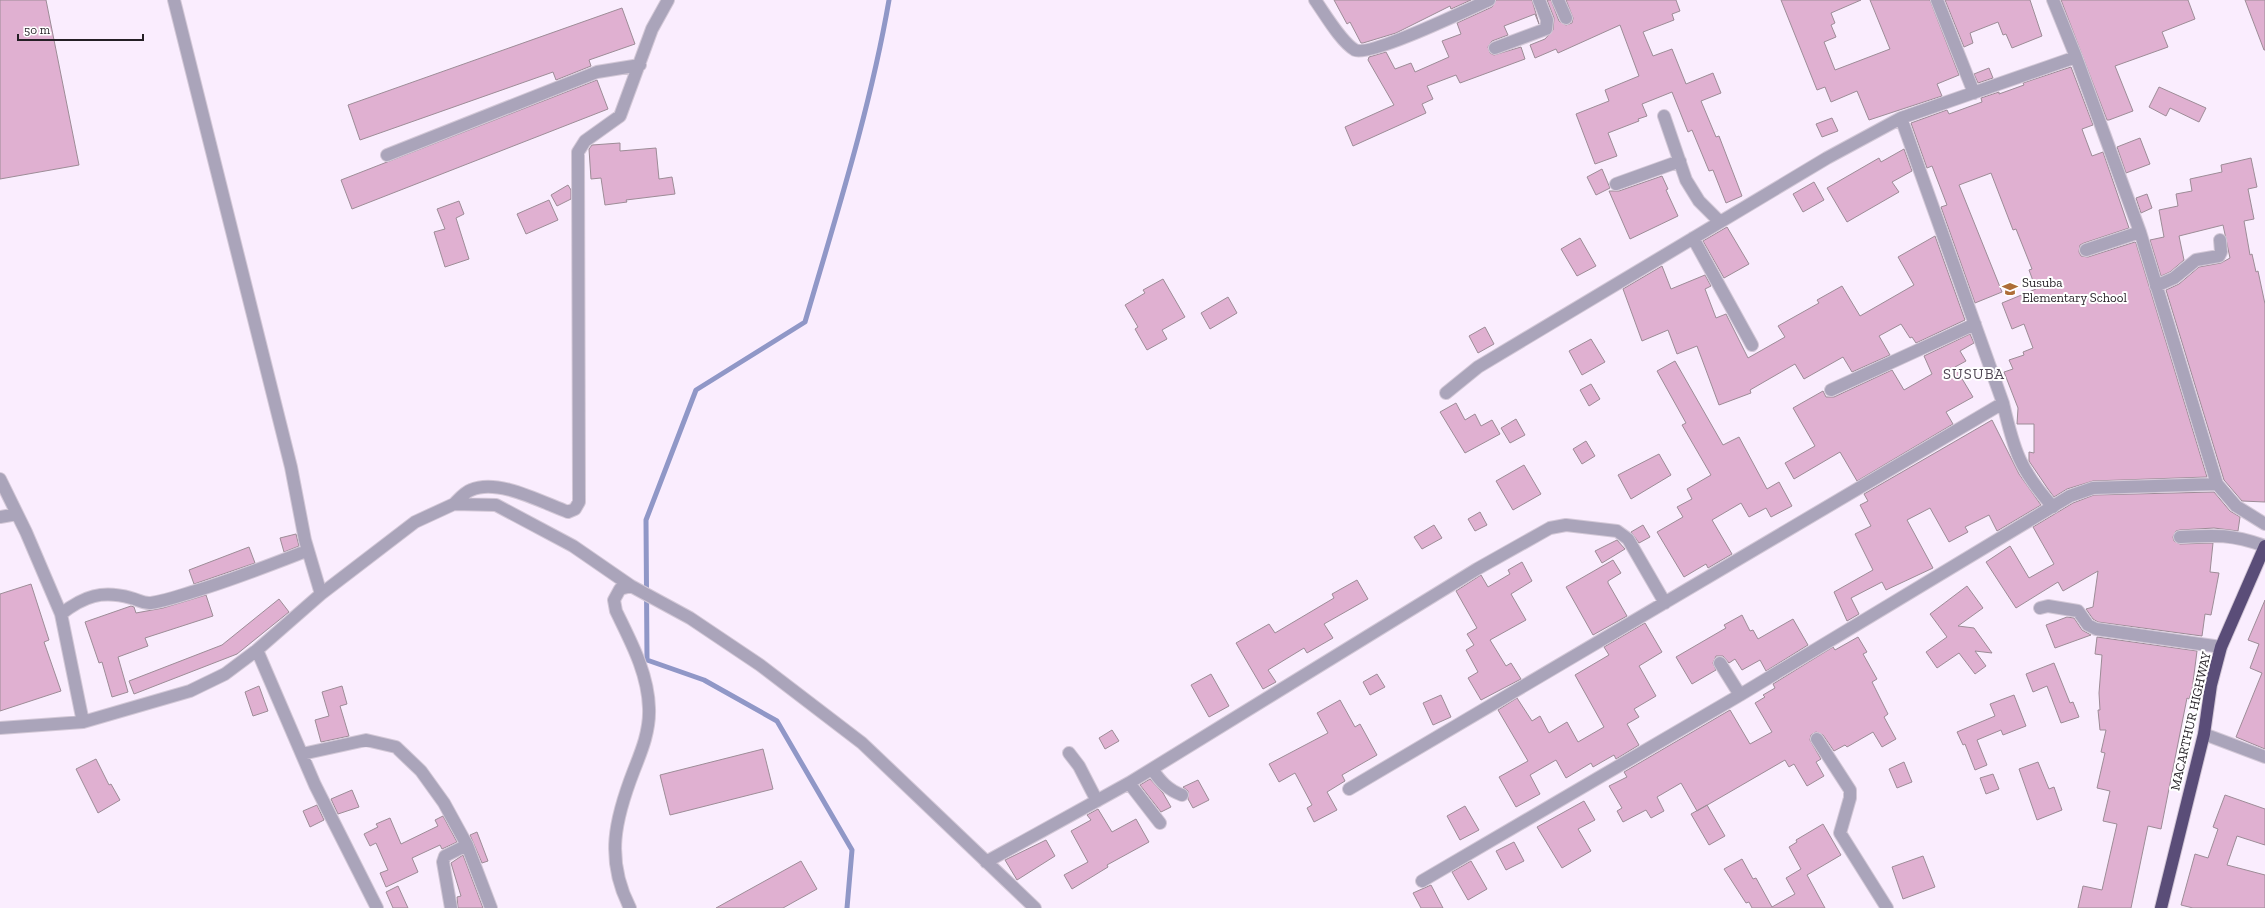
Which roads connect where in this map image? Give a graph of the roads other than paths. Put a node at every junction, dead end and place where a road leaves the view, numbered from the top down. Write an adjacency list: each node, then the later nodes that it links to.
1 (174, 0): 41 (street)
2 (668, 0): 12 (street)
3 (1315, 0): 4 (street)
4 (1489, 0)
5 (1539, 0): 10 (street)
6 (1558, 0): 9 (street)
7 (1937, 0): 13 (street)
8 (2053, 0): 11 (street)
9 (1566, 18)
10 (1495, 48)
11 (2076, 58): 13 (street); 20 (street)
12 (640, 65): 16 (street); 32 (street)
13 (1974, 93): 15 (street)
14 (1664, 116): 17 (street)
15 (1902, 118): 19 (street); 25 (street)
16 (387, 155)
17 (1680, 161): 18 (street); 19 (street)
18 (1616, 184)
19 (1719, 221): 21 (street)
20 (2140, 232): 23 (street); 24 (street)
21 (1693, 238): 26 (street); 28 (street)
22 (2220, 240): 24 (street)
23 (2086, 250)
24 (2156, 286): 31 (street)
25 (1974, 324): 27 (street); 29 (street)
26 (1752, 345)
27 (1831, 390)
28 (1446, 392)
29 (2003, 403): 33 (street); 42 (street)
30 (0, 479): 34 (street)
31 (2216, 484): 33 (street); 36 (street)
32 (454, 504): 40 (street); 41 (street)
33 (2053, 507): 48 (street)
34 (17, 514): 35 (street); 44 (street)
35 (0, 517)
36 (2265, 524)
37 (2180, 537): 38 (street)
38 (2265, 546): 45 (highway, MACARTHUR HIGHWAY)
39 (301, 553): 44 (street)
40 (635, 588): 63 (street); 68 (street)
41 (321, 594): 46 (street)
42 (1665, 603): 56 (street); 58 (street)
43 (2040, 608): 45 (street)
44 (61, 614): 49 (street)
45 (2221, 647): 51 (highway, MACARTHUR HIGHWAY)
46 (257, 650): 49 (street); 54 (street)
47 (1720, 663): 48 (street)
48 (1740, 695): 64 (street)
49 (83, 722): 50 (street)
50 (0, 728)
51 (2204, 734): 55 (street); 71 (highway, MACARTHUR HIGHWAY)
52 (1817, 739): 70 (street)
53 (1069, 753): 60 (street)
54 (302, 754): 62 (street); 65 (street)
55 (2265, 756)
56 (1152, 769): 57 (street); 59 (street)
57 (1129, 783): 60 (street); 61 (street)
58 (1349, 789)
59 (1182, 795)
60 (1097, 801): 63 (street)
61 (1160, 823)
62 (467, 845): 66 (street); 67 (street)
63 (986, 862): 69 (street)
64 (1422, 880)
65 (377, 908)
66 (451, 908)
67 (492, 908)
68 (630, 908)
69 (1035, 908)
70 (1887, 908)
71 (2161, 908)

